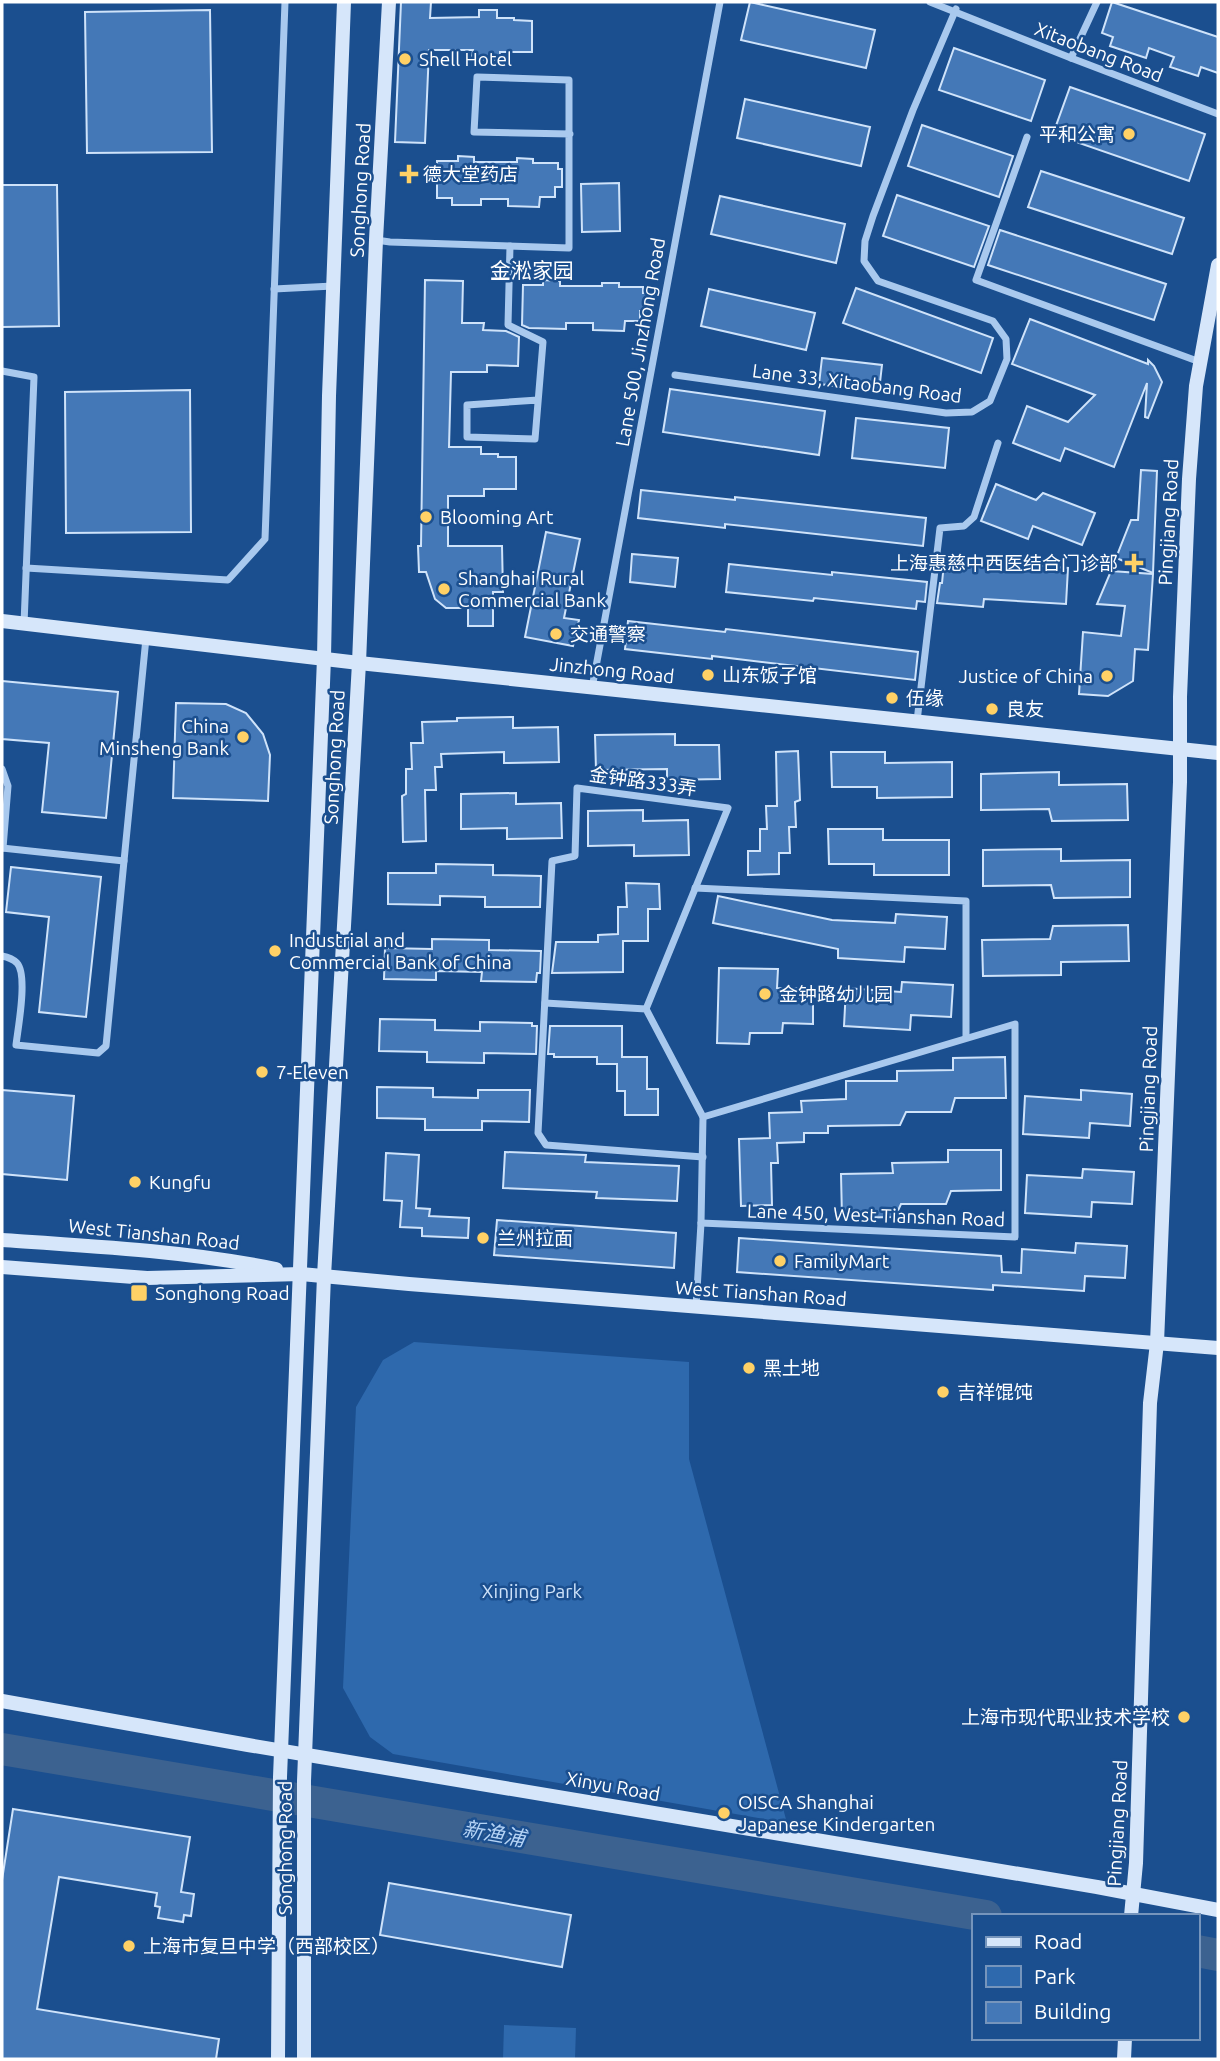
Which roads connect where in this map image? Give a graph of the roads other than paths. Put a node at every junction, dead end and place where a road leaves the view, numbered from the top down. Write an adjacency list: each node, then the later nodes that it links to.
1 (285, 2): 17 (street)
2 (344, 2): 16 (main road, Songhong Road)
3 (389, 2): 13 (main road, Songhong Road)
4 (720, 2): 29 (street, Lane 500, Jinzhong Road)
5 (930, 2): 8 (street, Xitaobang Road)
6 (938, 2): 8 (street, Xitaobang Road)
7 (1097, 2): 9 (street)
8 (956, 10): 9 (street, Xitaobang Road); 20 (street, Lane 33, Xitaobang Road)
9 (1072, 56): 10 (street, Xitaobang Road)
10 (1218, 114)
11 (570, 134): 11 (street); 14 (street)
12 (1027, 137): 18 (street)
13 (376, 240): 14 (street); 28 (main road, Songhong Road)
14 (510, 246): 21 (street)
15 (1218, 268): 18 (main road, Pingjiang Road)
16 (333, 286): 17 (street); 27 (main road, Songhong Road)
17 (274, 289): 23 (street)
18 (1200, 362): 31 (main road, Pingjiang Road)
19 (2, 371): 23 (street)
20 (675, 375)
21 (538, 400): 21 (street)
22 (998, 443): 30 (street)
23 (26, 568): 25 (street)
24 (2, 621): 25 (main road, Jinzhong Road)
25 (24, 624): 26 (main road, Jinzhong Road)
26 (146, 638): 27 (main road, Jinzhong Road); 35 (street)
27 (324, 658): 28 (main road, Jinzhong Road); 46 (main road, Songhong Road)
28 (359, 663): 29 (main road, Jinzhong Road); 47 (main road, Songhong Road)
29 (592, 688): 30 (main road, Jinzhong Road)
30 (917, 721): 31 (main road, Jinzhong Road)
31 (1180, 750): 32 (main road, Jinzhong Road); 49 (main road, Pingjiang Road)
32 (1218, 754)
33 (2, 769): 34 (street)
34 (2, 848): 35 (street)
35 (124, 861): 37 (street)
36 (695, 888): 38 (street, 金钟路333弄); 39 (street, 金钟路333弄); 40 (street)
37 (2, 956)
38 (545, 1003): 39 (street); 42 (street)
39 (646, 1009): 41 (street)
40 (966, 1037): 41 (street, Lane 450, West Tianshan Road); 43 (street, Lane 450, West Tianshan Road)
41 (703, 1117): 42 (street)
42 (703, 1157): 43 (street)
43 (701, 1223): 48 (street)
44 (2, 1240): 46 (main road, West Tianshan Road)
45 (2, 1267): 46 (main road, West Tianshan Road)
46 (301, 1274): 47 (main road, West Tianshan Road); 52 (main road, Songhong Road)
47 (324, 1276): 48 (main road, West Tianshan Road); 53 (main road, Songhong Road)
48 (696, 1307): 49 (main road, West Tianshan Road)
49 (1157, 1343): 50 (main road, West Tianshan Road); 54 (main road, Pingjiang Road)
50 (1218, 1348)
51 (2, 1701): 52 (main road, Xinyu Road)
52 (282, 1750): 53 (main road, Xinyu Road); 58 (main road, Songhong Road)
53 (305, 1754): 54 (main road, Xinyu Road); 59 (main road, Songhong Road)
54 (1132, 1894): 55 (main road, Xinyu Road); 56 (main road, Pingjiang Road)
55 (1218, 1910)
56 (1131, 1914)
57 (1125, 2040): 60 (main road)
58 (278, 2059)
59 (304, 2059)
60 (1124, 2059)

